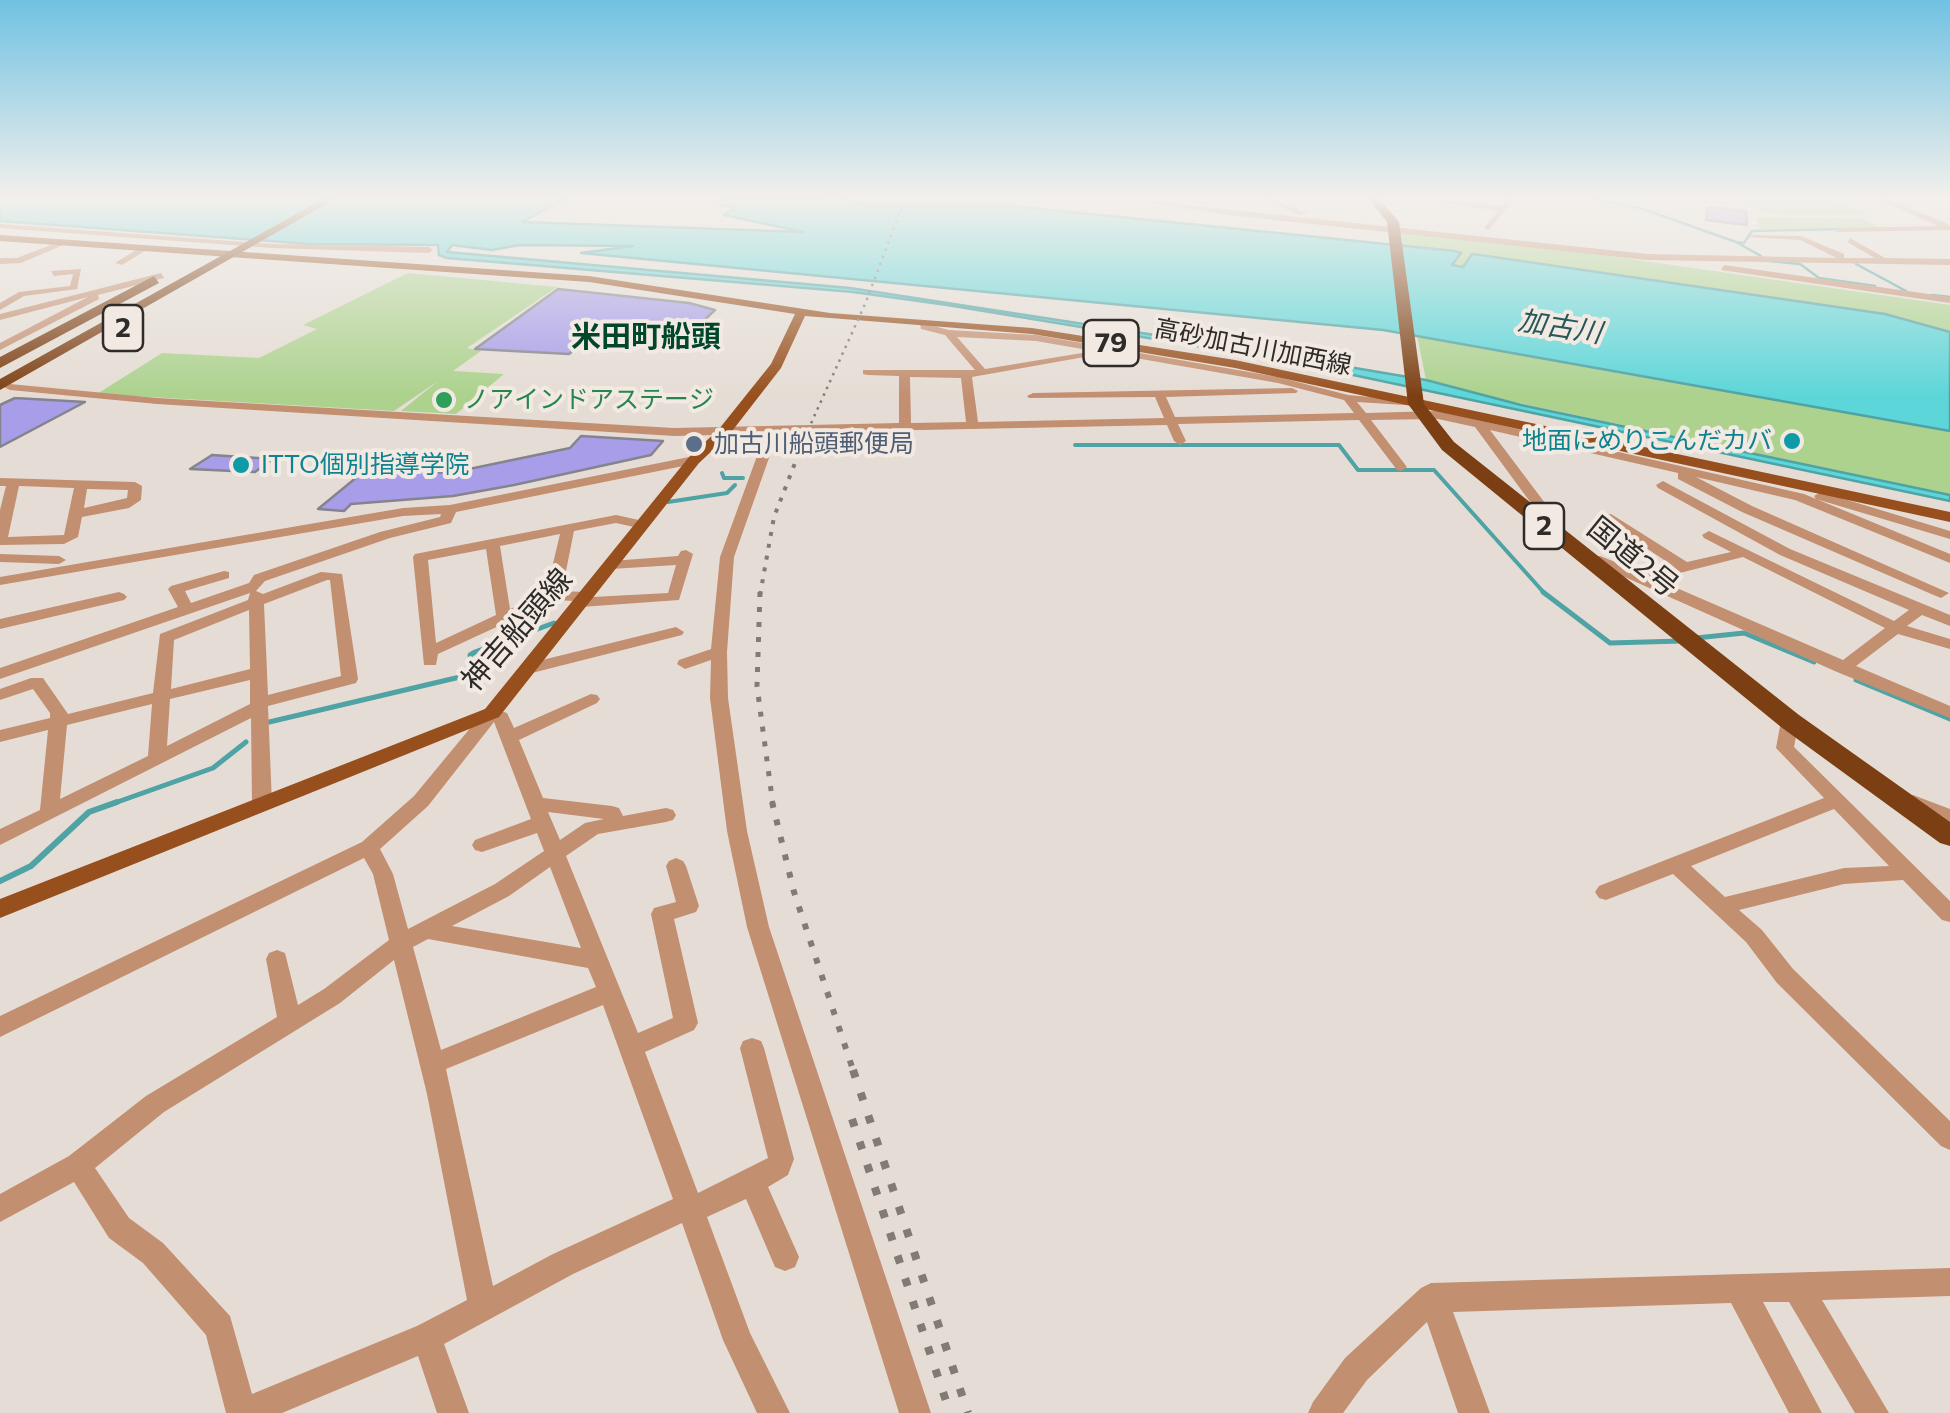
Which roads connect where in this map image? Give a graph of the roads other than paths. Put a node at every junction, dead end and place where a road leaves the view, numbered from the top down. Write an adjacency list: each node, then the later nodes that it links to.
1 (19, 264): 14 (street)
2 (191, 264): 11 (highway, 2)
3 (196, 264): 25 (highway)
4 (199, 264): 31 (highway)
5 (231, 264): 31 (highway, 2)
6 (392, 264): 19 (main road, 高砂加古川加西線 / 79)
7 (1398, 264): 37 (highway)
8 (1692, 264): 15 (street)
9 (1716, 264): 15 (street)
10 (54, 273): 13 (street)
11 (162, 276): 12 (street); 25 (highway, 2)
12 (118, 284): 13 (street); 17 (street); 18 (street)
13 (74, 287): 14 (street)
14 (22, 294): 16 (street)
15 (1950, 303)
16 (2, 304)
17 (38, 306): 18 (street); 20 (street)
18 (66, 312): 23 (street)
19 (801, 313): 21 (main road, 高砂加古川加西線 / 79); 46 (main road, 神吉船頭線)
20 (0, 316)
21 (926, 323): 22 (street); 37 (main road, 高砂加古川加西線 / 79)
22 (949, 332): 24 (street); 29 (street)
23 (0, 347)
24 (1112, 351): 26 (street); 32 (street)
25 (0, 365)
26 (1029, 368): 29 (street); 35 (street)
27 (867, 372): 28 (street)
28 (904, 373): 30 (street); 44 (street)
29 (983, 373): 30 (street)
30 (966, 375): 42 (street)
31 (6, 387): 46 (street)
32 (1318, 390): 33 (street); 36 (street)
33 (1159, 394): 34 (street); 39 (street)
34 (1096, 395): 35 (street); 40 (street)
35 (1033, 396): 41 (street)
36 (1348, 398): 37 (street); 38 (street)
37 (1417, 405): 38 (street); 43 (street); 49 (main road, 高砂加古川加西線 / 79); 61 (highway, 国道2号 / 2)
38 (1362, 417): 39 (street); 50 (street)
39 (1171, 420): 40 (street); 47 (street)
40 (1106, 421): 41 (street)
41 (1038, 423): 42 (street)
42 (972, 425): 44 (street)
43 (1480, 425): 51 (street); 61 (street)
44 (904, 426): 45 (street)
45 (759, 430): 46 (street); 97 (street)
46 (724, 432): 48 (main road, 神吉船頭線)
47 (1180, 440)
48 (694, 460): 57 (street); 63 (main road, 神吉船頭線)
49 (1706, 465): 59 (main road, 高砂加古川加西線 / 79); 67 (street)
50 (1401, 467)
51 (1675, 469): 55 (street); 56 (street); 62 (street)
52 (6, 482): 53 (street); 68 (street)
53 (82, 484): 58 (street); 58 (street)
54 (1663, 485): 55 (street)
55 (1691, 500): 72 (street)
56 (1817, 504): 62 (street); 64 (street)
57 (450, 509): 71 (street); 85 (street)
58 (76, 514): 68 (street)
59 (1950, 517)
60 (1610, 518): 79 (street)
61 (1537, 521): 77 (highway, 国道2号 / 2)
62 (1776, 521): 69 (street)
63 (643, 525): 65 (street); 78 (main road, 神吉船頭線)
64 (1868, 525): 69 (street); 73 (street)
65 (568, 528): 70 (street); 86 (street)
66 (1709, 535): 74 (street)
67 (1950, 535)
68 (0, 541)
69 (1826, 542): 80 (street)
70 (492, 543): 92 (street); 92 (street)
71 (197, 548): 75 (street); 83 (street)
72 (1776, 548): 74 (street); 90 (street)
73 (1923, 548): 76 (street); 80 (street)
74 (1742, 553): 79 (street); 94 (street)
75 (0, 558)
76 (1950, 559)
77 (1586, 562): 82 (street); 110 (highway, 国道2号 / 2)
78 (611, 565): 87 (main road, 神吉船頭線); 87 (street)
79 (1684, 566): 82 (street)
80 (1883, 568): 84 (street)
81 (213, 576): 89 (street)
82 (1641, 578): 99 (street)
83 (0, 581)
84 (1941, 593)
85 (255, 594): 89 (street); 101 (street); 104 (street); 106 (street)
86 (554, 596): 87 (street); 92 (street)
87 (583, 599): 100 (main road, 神吉船頭線)
88 (110, 602): 91 (street)
89 (186, 608): 102 (street)
90 (1920, 609): 93 (street); 94 (street)
91 (11, 618)
92 (504, 618)
93 (1950, 621)
94 (1896, 628): 96 (street); 99 (street)
95 (676, 632): 100 (street)
96 (1950, 644)
97 (719, 652): 98 (street); 159 (street)
98 (685, 664)
99 (1843, 668): 108 (street)
100 (528, 669): 107 (main road, 神吉船頭線)
101 (256, 673): 104 (street); 106 (street)
102 (0, 674)
103 (0, 695): 109 (street)
104 (160, 696): 109 (street); 113 (street)
105 (591, 698): 112 (street)
106 (257, 705): 113 (street); 116 (street)
107 (492, 713): 112 (street); 116 (main road, 神吉船頭線); 125 (street)
108 (1950, 714)
109 (59, 721): 111 (street); 117 (street)
110 (1790, 721): 114 (highway, 国道2号 / 2); 115 (street)
111 (0, 736)
112 (509, 738): 118 (street)
113 (156, 758): 117 (street)
114 (1887, 792): 120 (street); 122 (highway, 国道2号 / 2)
115 (1838, 800): 127 (street); 129 (street)
116 (262, 804): 132 (main road, 神吉船頭線)
117 (49, 812): 123 (street)
118 (538, 813): 121 (street); 124 (street); 126 (street)
119 (666, 815): 121 (street)
120 (1950, 817)
121 (616, 820): 126 (street)
122 (1950, 836)
123 (0, 838)
124 (482, 845)
125 (369, 847): 135 (street); 140 (street)
126 (554, 858): 134 (street); 137 (street)
127 (1676, 864): 130 (street); 131 (street)
128 (676, 866): 141 (street)
129 (1910, 872): 131 (street); 133 (street)
130 (1606, 892)
131 (1722, 906): 144 (street)
132 (0, 909)
133 (1950, 914)
134 (426, 930): 135 (street); 137 (street)
135 (399, 944): 139 (street); 143 (street)
136 (277, 959): 139 (street)
137 (596, 960): 138 (street)
138 (609, 992): 141 (street); 143 (street)
139 (290, 1021): 145 (street)
140 (0, 1027)
141 (631, 1047): 147 (street)
142 (752, 1048): 146 (street)
143 (432, 1064): 154 (street)
144 (1950, 1138)
145 (78, 1165): 148 (street); 156 (street)
146 (752, 1182): 147 (street); 149 (street)
147 (690, 1208): 154 (street); 158 (street)
148 (0, 1209)
149 (785, 1257)
150 (1950, 1282): 151 (street)
151 (1798, 1289): 152 (street); 163 (street)
152 (1740, 1292): 153 (street); 162 (street)
153 (1434, 1298): 160 (street); 161 (street)
154 (483, 1308): 155 (street)
155 (427, 1337): 156 (street); 157 (street)
156 (243, 1413)
157 (453, 1413)
158 (774, 1413)
159 (916, 1413)
160 (1324, 1413)
161 (1474, 1413)
162 (1806, 1413)
163 (1872, 1413)

